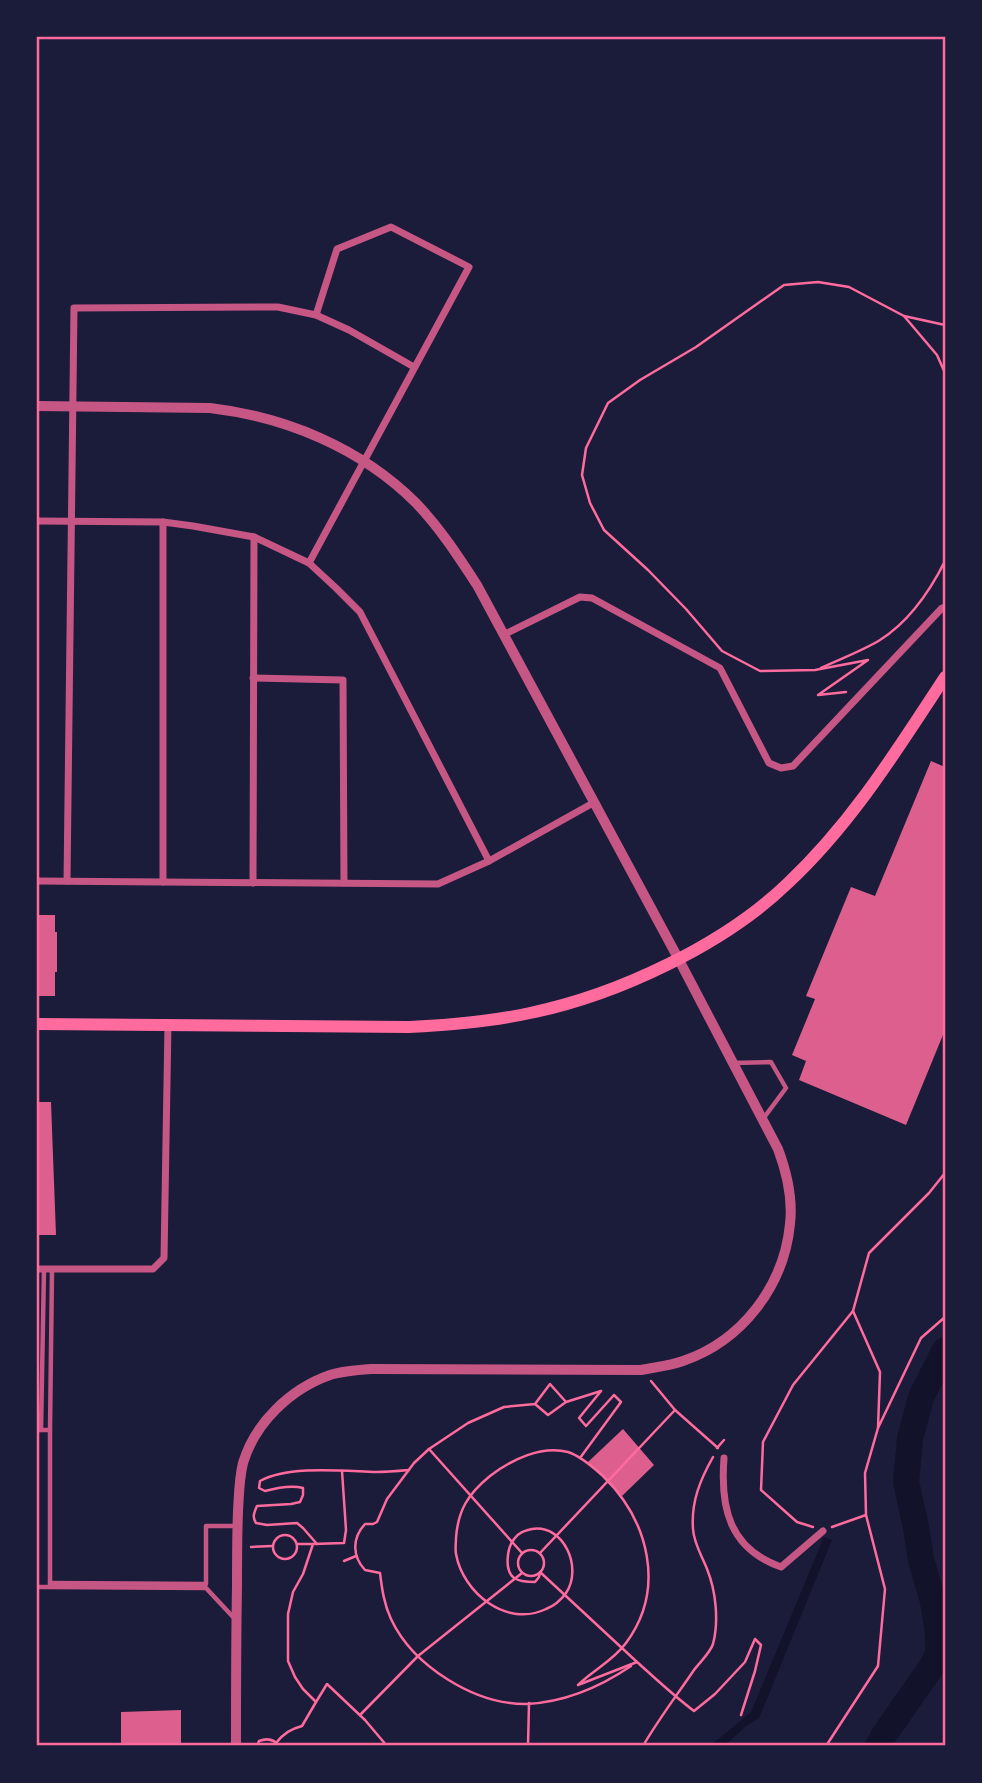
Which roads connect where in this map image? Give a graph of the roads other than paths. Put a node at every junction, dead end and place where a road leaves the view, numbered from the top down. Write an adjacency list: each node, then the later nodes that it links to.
1 (316, 315): 2 (street); 2 (street); 4 (street)
2 (414, 367): 5 (street)
3 (37, 406): 4 (street)
4 (72, 406): 5 (street); 7 (street)
5 (363, 461): 10 (street); 12 (street)
6 (37, 521): 7 (street)
7 (72, 521): 8 (street); 18 (street)
8 (163, 523): 9 (street); 19 (street)
9 (254, 537): 10 (street); 14 (street)
10 (309, 563): 16 (street)
11 (945, 607): 12 (street)
12 (503, 635): 15 (street)
13 (945, 677): 22 (main road)
14 (253, 678): 20 (street); 21 (street)
15 (593, 803): 16 (street); 22 (street)
16 (489, 861): 21 (street)
17 (37, 881): 18 (street)
18 (67, 881): 19 (street)
19 (163, 882): 20 (street)
20 (253, 883): 21 (street)
21 (344, 883)
22 (678, 958): 24 (main road); 25 (street)
23 (37, 1024): 24 (main road)
24 (168, 1024): 27 (street)
25 (732, 1063): 26 (street); 26 (lane)
26 (763, 1119): 31 (street)
27 (44, 1270): 28 (lane); 29 (lane)
28 (39, 1430): 29 (lane)
29 (50, 1430): 33 (lane)
30 (724, 1458): 32 (street)
31 (237, 1526): 33 (lane); 35 (street)
32 (822, 1531)
33 (50, 1585): 34 (lane); 35 (lane)
34 (37, 1587)
35 (236, 1621): 36 (street)
36 (236, 1746)

